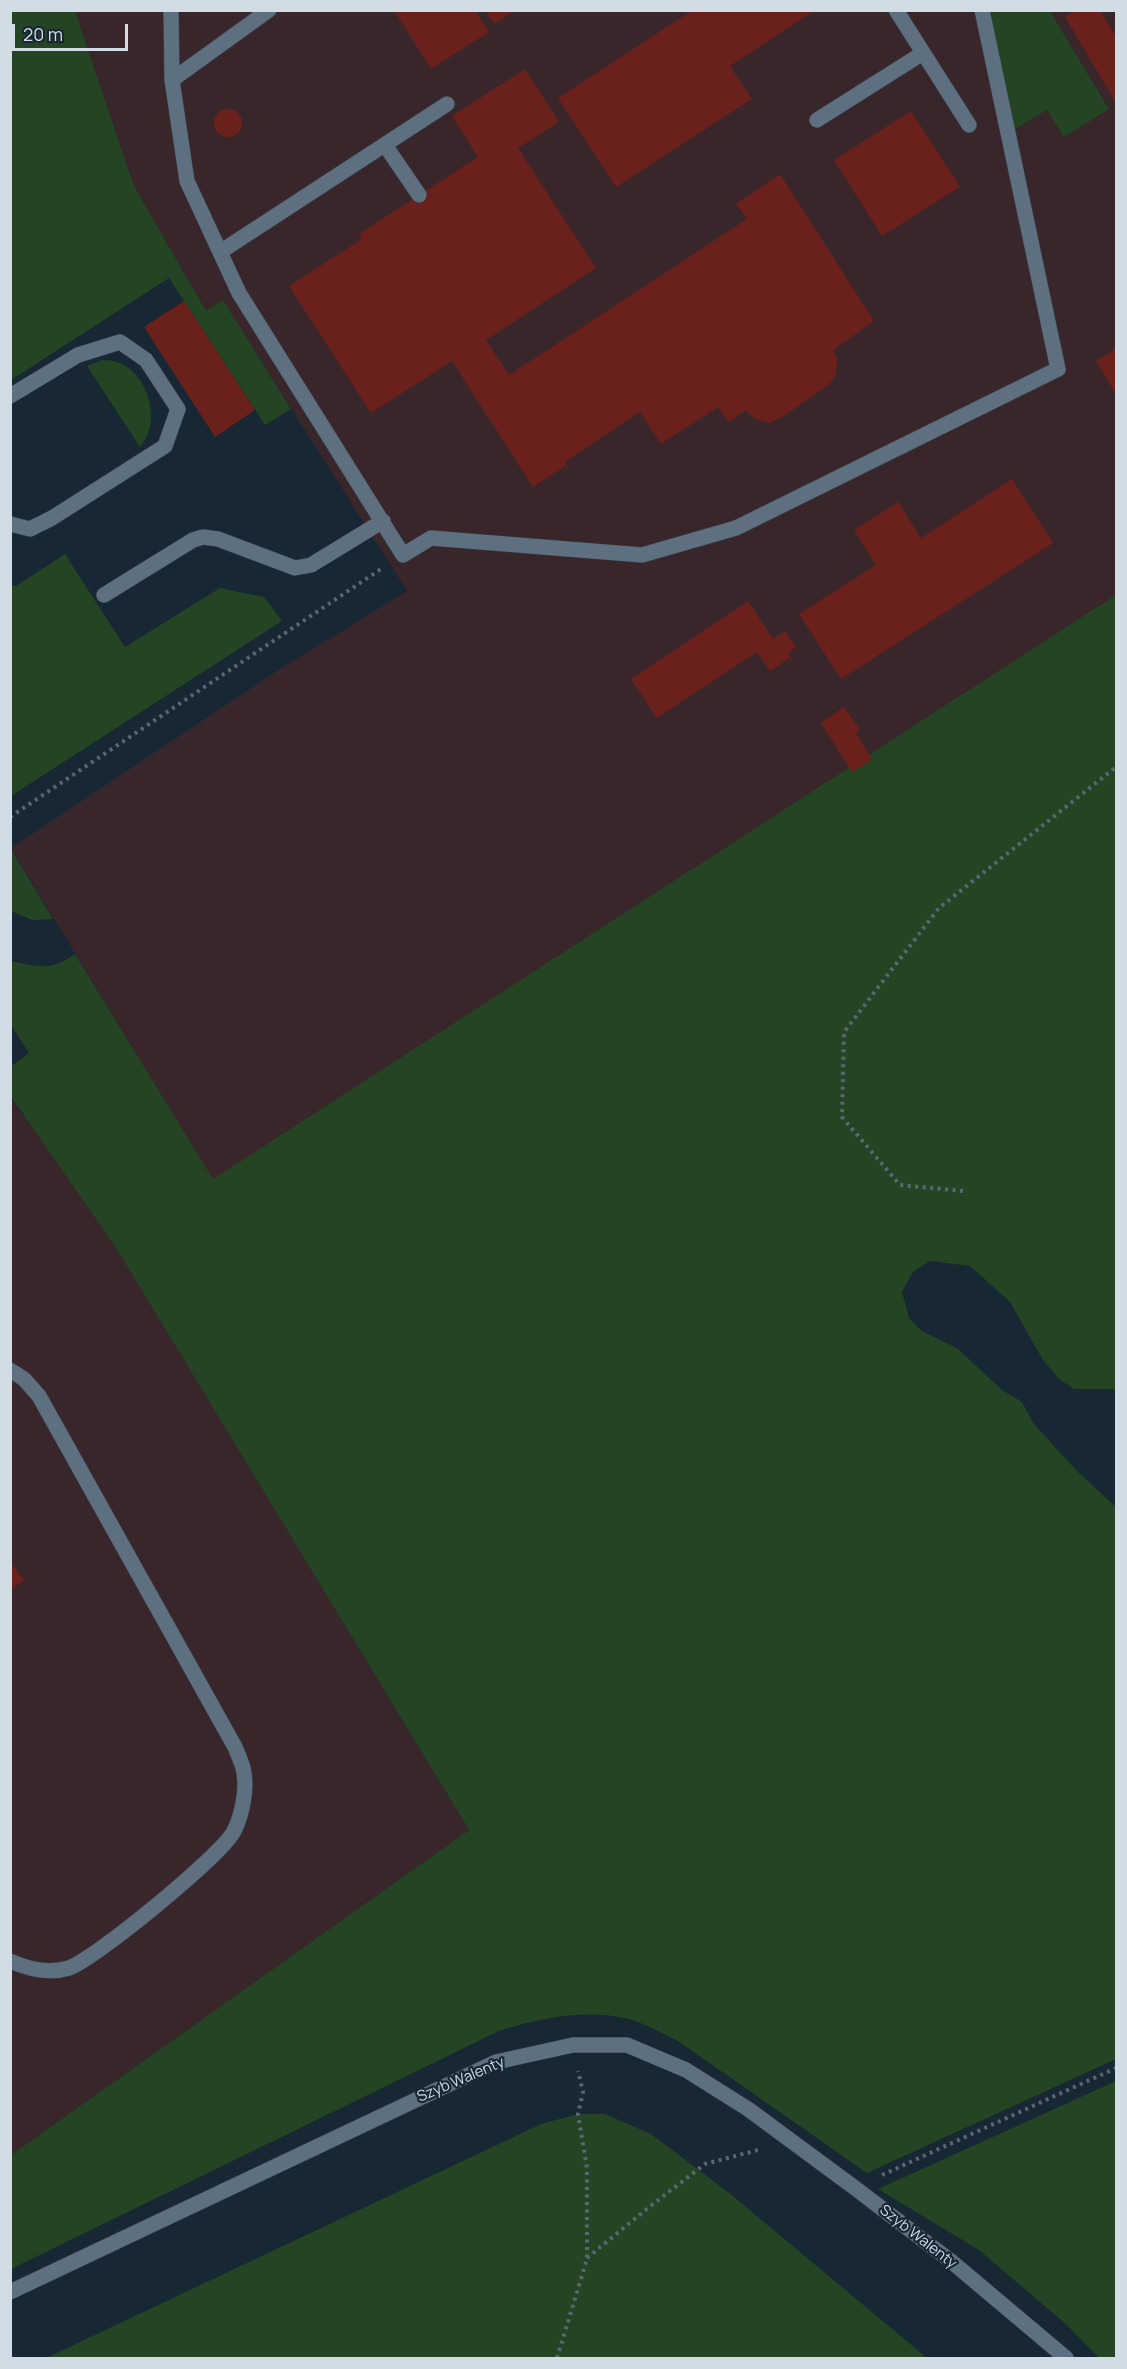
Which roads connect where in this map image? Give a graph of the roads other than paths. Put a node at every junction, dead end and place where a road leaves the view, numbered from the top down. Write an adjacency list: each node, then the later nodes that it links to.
1 (171, 10): 6 (street)
2 (269, 10): 6 (street)
3 (896, 10): 5 (street)
4 (982, 10): 14 (street)
5 (923, 53): 8 (street); 9 (street)
6 (172, 80): 12 (street)
7 (447, 104): 10 (street)
8 (817, 120)
9 (969, 125)
10 (385, 145): 11 (street); 12 (street)
11 (419, 195)
12 (220, 252): 14 (street)
13 (10, 396): 15 (street)
14 (383, 521): 16 (street)
15 (10, 524)
16 (104, 596)
17 (10, 1370): 18 (street)
18 (10, 1961)
19 (10, 2292): 20 (street, Szyb Walenty)
20 (1066, 2358)

